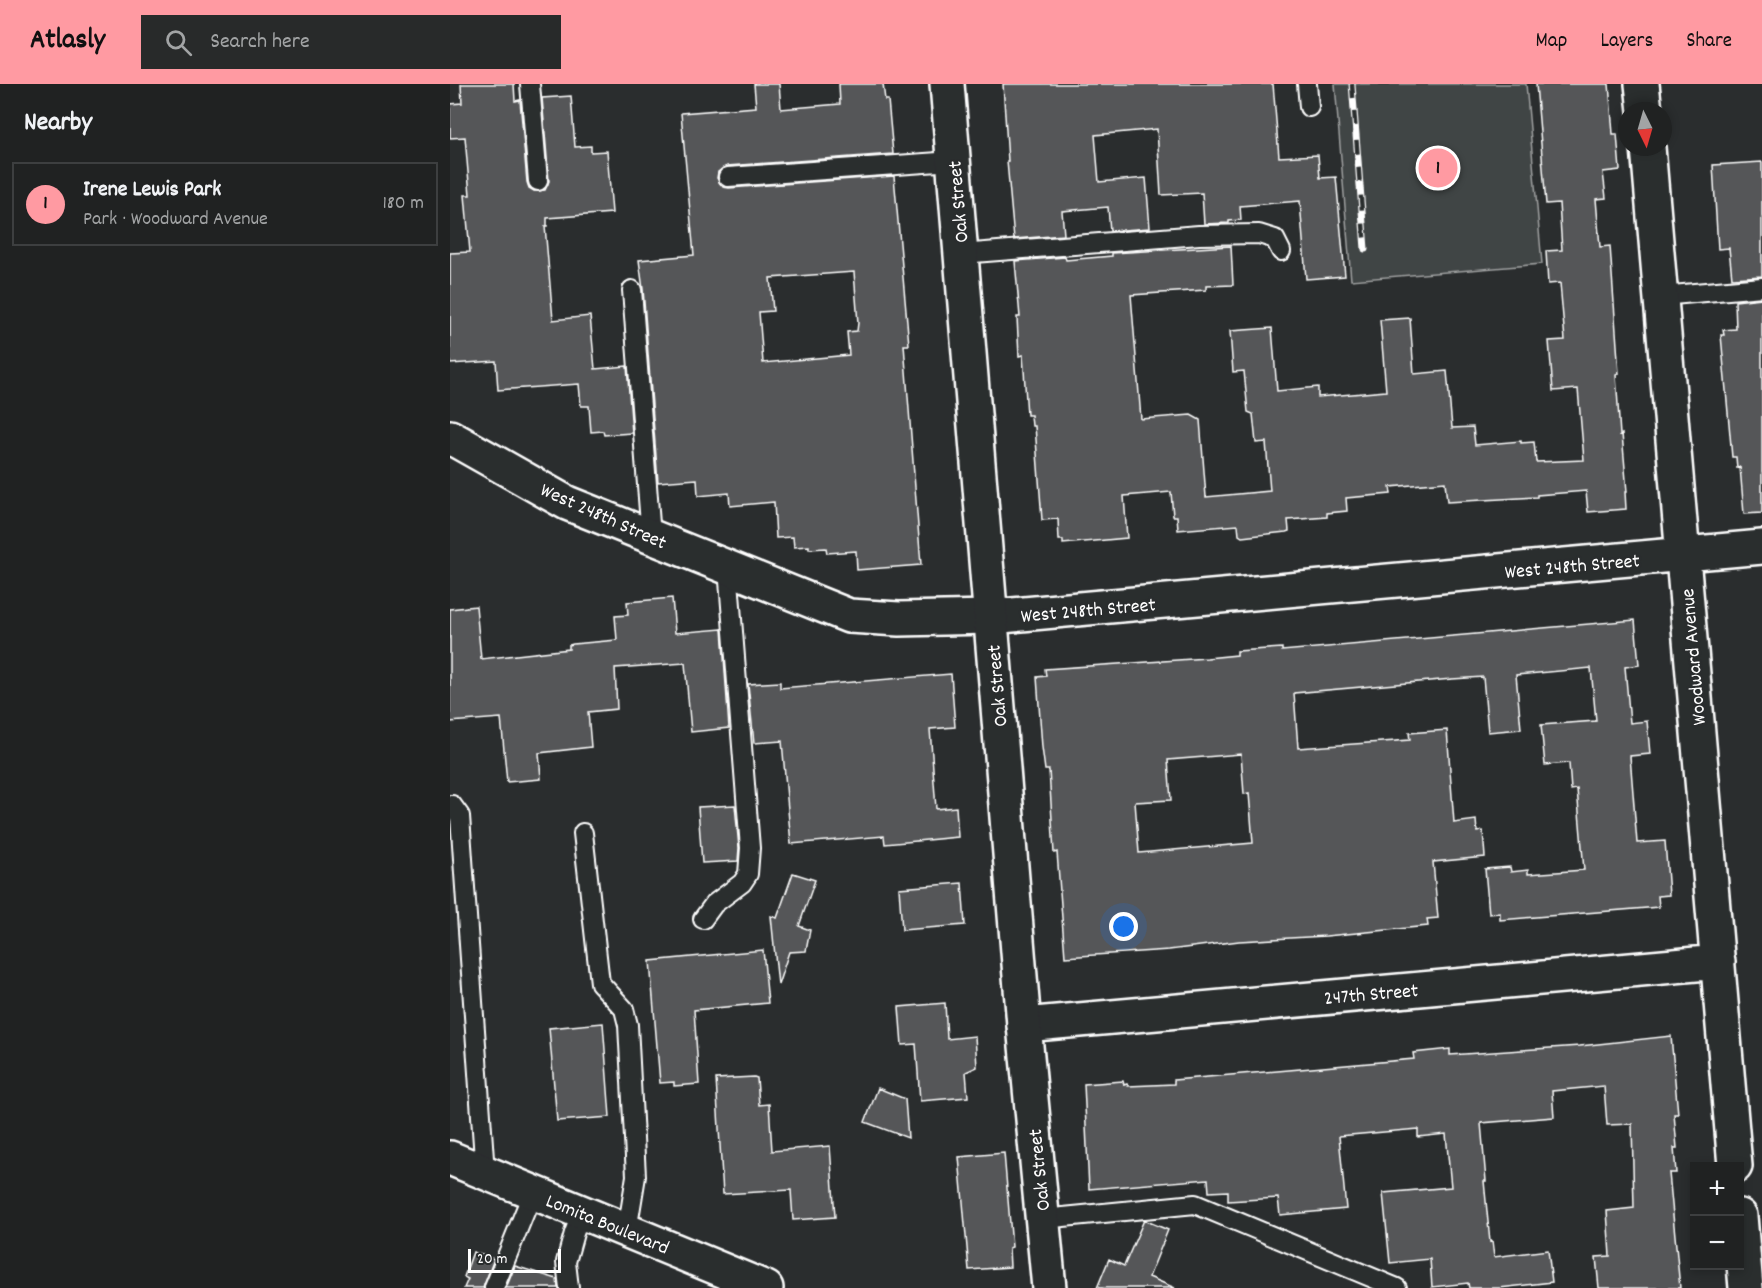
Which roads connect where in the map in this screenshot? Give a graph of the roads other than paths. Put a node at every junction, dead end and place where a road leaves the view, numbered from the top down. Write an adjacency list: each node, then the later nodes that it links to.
1 (530, 84): 10 (lane)
2 (947, 84): 8 (street, Oak Street)
3 (1307, 84): 6 (lane)
4 (1642, 84): 5 (street)
5 (1644, 102)
6 (1309, 107)
7 (1649, 156): 15 (street, Woodward Avenue)
8 (953, 161): 9 (lane); 12 (street, Oak Street)
9 (728, 177)
10 (538, 181)
11 (1281, 251): 12 (lane)
12 (961, 254): 21 (street, Oak Street)
13 (1762, 287): 15 (lane)
14 (632, 290): 17 (lane)
15 (1661, 296): 19 (street, Woodward Avenue)
16 (450, 437): 17 (street, West 248th Street)
17 (651, 537): 20 (street, West 248th Street)
18 (1762, 547): 19 (street, West 248th Street)
19 (1683, 555): 21 (street, West 248th Street); 25 (street, Woodward Avenue)
20 (729, 568): 21 (street, West 248th Street); 24 (lane)
21 (990, 617): 26 (street, Oak Street)
22 (450, 806): 29 (lane)
23 (583, 833): 33 (lane)
24 (703, 919)
25 (1718, 962): 26 (street, 247th Street); 28 (street, Woodward Avenue)
26 (1024, 1025): 32 (street, Oak Street)
27 (450, 1158): 29 (street, Lomita Boulevard)
28 (1735, 1162)
29 (485, 1173): 30 (street, Lomita Boulevard)
30 (533, 1192): 31 (street, Lomita Boulevard); 36 (lane)
31 (582, 1212): 33 (street, Lomita Boulevard); 37 (lane)
32 (1043, 1219): 39 (street, Oak Street); 40 (lane)
33 (627, 1231): 35 (street, Lomita Boulevard)
34 (1744, 1264): 41 (street)
35 (711, 1276): 38 (street, Lomita Boulevard)
36 (494, 1288)
37 (569, 1288)
38 (766, 1288)
39 (1049, 1288)
40 (1397, 1288)
41 (1746, 1288)

